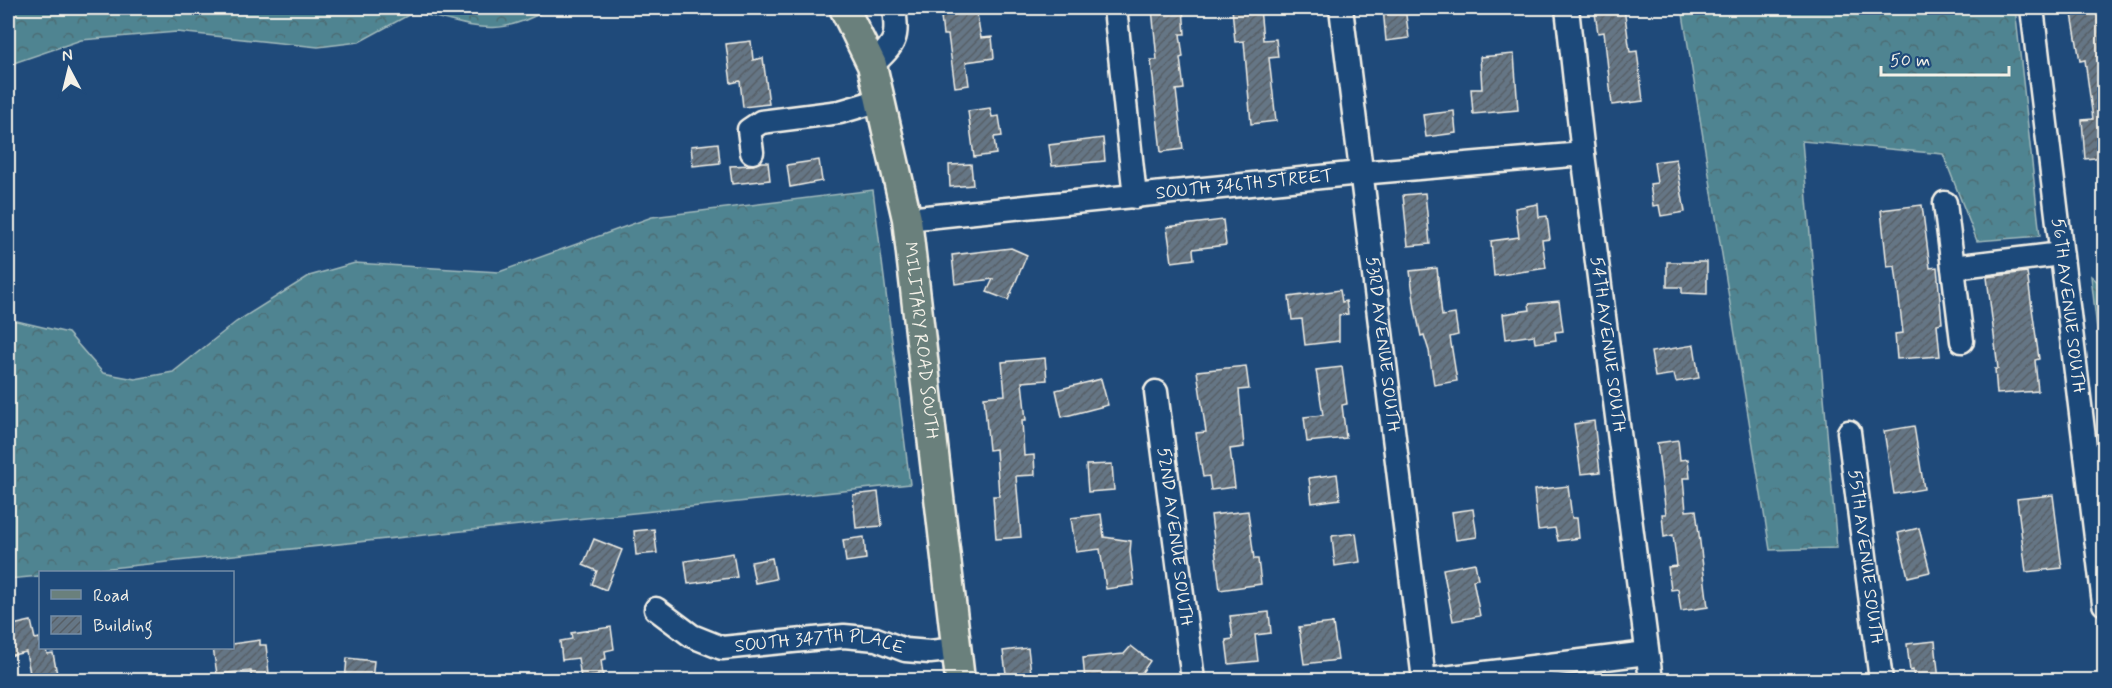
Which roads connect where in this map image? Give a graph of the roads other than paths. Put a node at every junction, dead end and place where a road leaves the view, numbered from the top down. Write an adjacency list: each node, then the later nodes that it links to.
1 (844, 8): 7 (main road, MILITARY ROAD SOUTH)
2 (894, 8): 7 (street)
3 (1115, 8): 12 (street)
4 (1341, 8): 11 (street, 53RD AVENUE SOUTH)
5 (1567, 8): 10 (street, 54TH AVENUE SOUTH)
6 (2032, 8): 15 (street, 56TH AVENUE SOUTH)
7 (872, 64): 8 (main road, MILITARY ROAD SOUTH)
8 (881, 100): 9 (street); 14 (main road, MILITARY ROAD SOUTH)
9 (752, 152)
10 (1583, 154): 11 (street, SOUTH 346TH STREET); 23 (street, 54TH AVENUE SOUTH)
11 (1360, 173): 12 (street, SOUTH 346TH STREET); 26 (street, 53RD AVENUE SOUTH)
12 (1135, 197): 14 (street, SOUTH 346TH STREET)
13 (1945, 203): 16 (street)
14 (907, 219): 22 (main road, MILITARY ROAD SOUTH)
15 (2061, 254): 16 (street); 20 (street, 56TH AVENUE SOUTH)
16 (1953, 267): 17 (street)
17 (1962, 341)
18 (1156, 392): 25 (street, 52ND AVENUE SOUTH)
19 (1850, 432): 28 (street, 55TH AVENUE SOUTH)
20 (2104, 604)
21 (656, 609): 22 (street, SOUTH 347TH PLACE)
22 (956, 649): 24 (main road, MILITARY ROAD SOUTH)
23 (1647, 653): 26 (street); 27 (street, 54TH AVENUE SOUTH)
24 (960, 681)
25 (1193, 681)
26 (1425, 681)
27 (1651, 681)
28 (1881, 681)

